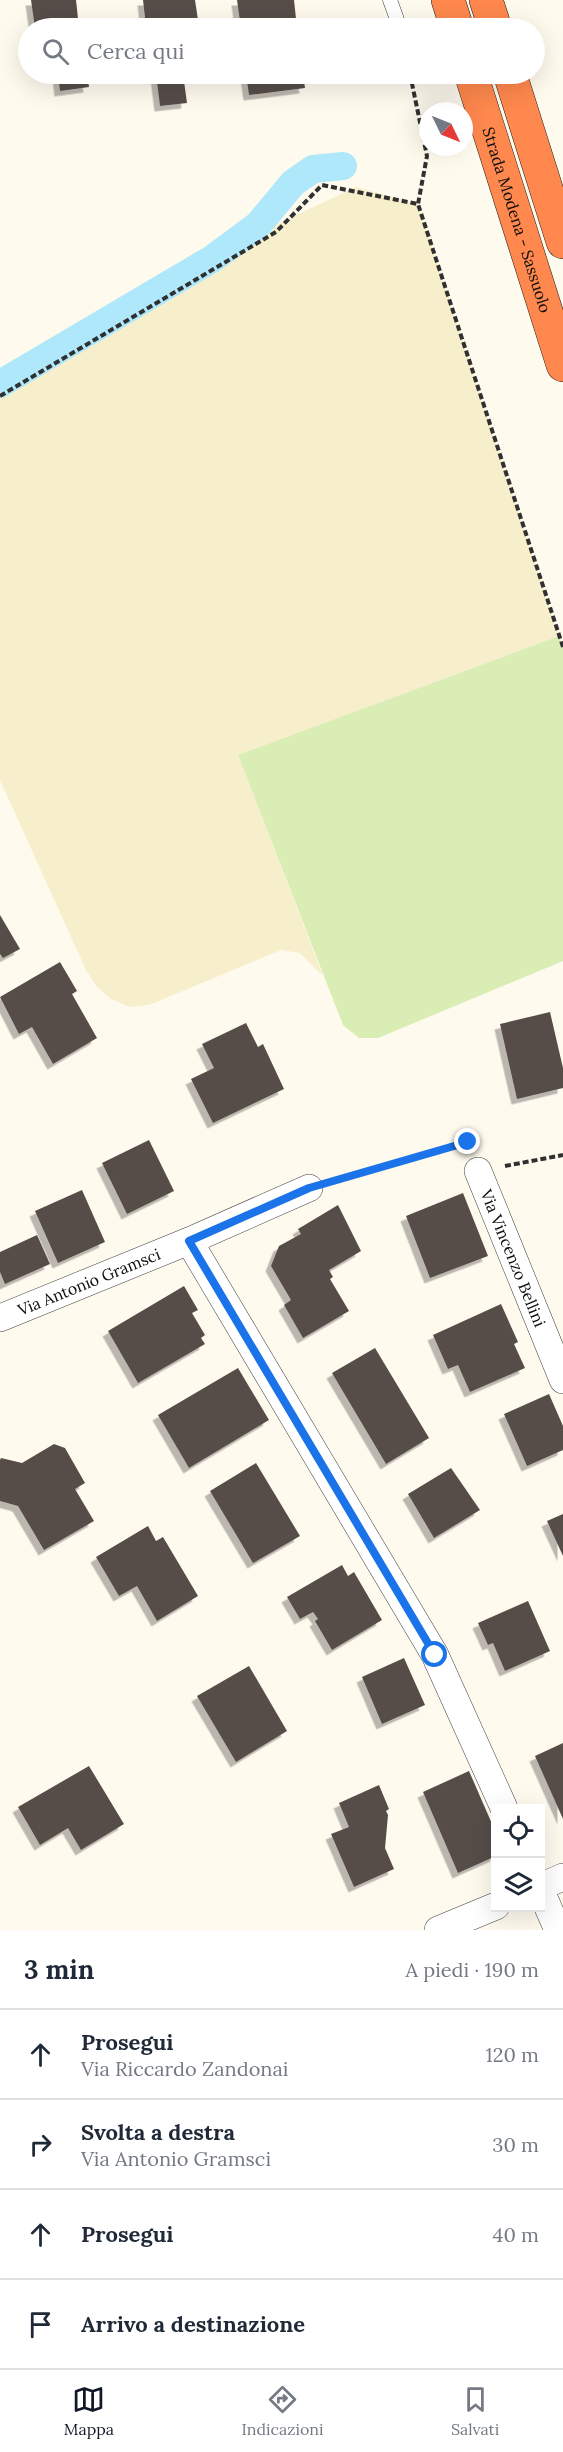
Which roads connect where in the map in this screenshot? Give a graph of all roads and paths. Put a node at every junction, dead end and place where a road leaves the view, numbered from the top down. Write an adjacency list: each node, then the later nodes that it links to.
1 (390, 0): 4 (lane)
2 (448, 0): 5 (highway)
3 (486, 0): 6 (highway)
4 (396, 18)
5 (454, 18)
6 (492, 18)
7 (412, 84): 10 (path)
8 (474, 84): 12 (highway, Strada Modena - Sassuolo)
9 (513, 84): 11 (highway)
10 (418, 204): 13 (path); 14 (path)
11 (563, 242)
12 (563, 365)
13 (0, 396)
14 (563, 647)
15 (563, 1155): 16 (path)
16 (478, 1171): 17 (path); 20 (street, Via Vincenzo Bellini)
17 (309, 1188): 18 (street, Via Antonio Gramsci)
18 (189, 1241): 19 (street, Via Antonio Gramsci); 21 (street)
19 (0, 1318)
20 (563, 1380)
21 (502, 1804)
22 (563, 1877): 23 (street)
23 (545, 1886)
24 (545, 1900): 27 (street)
25 (491, 1908): 26 (street)
26 (438, 1930)
27 (558, 1930)

